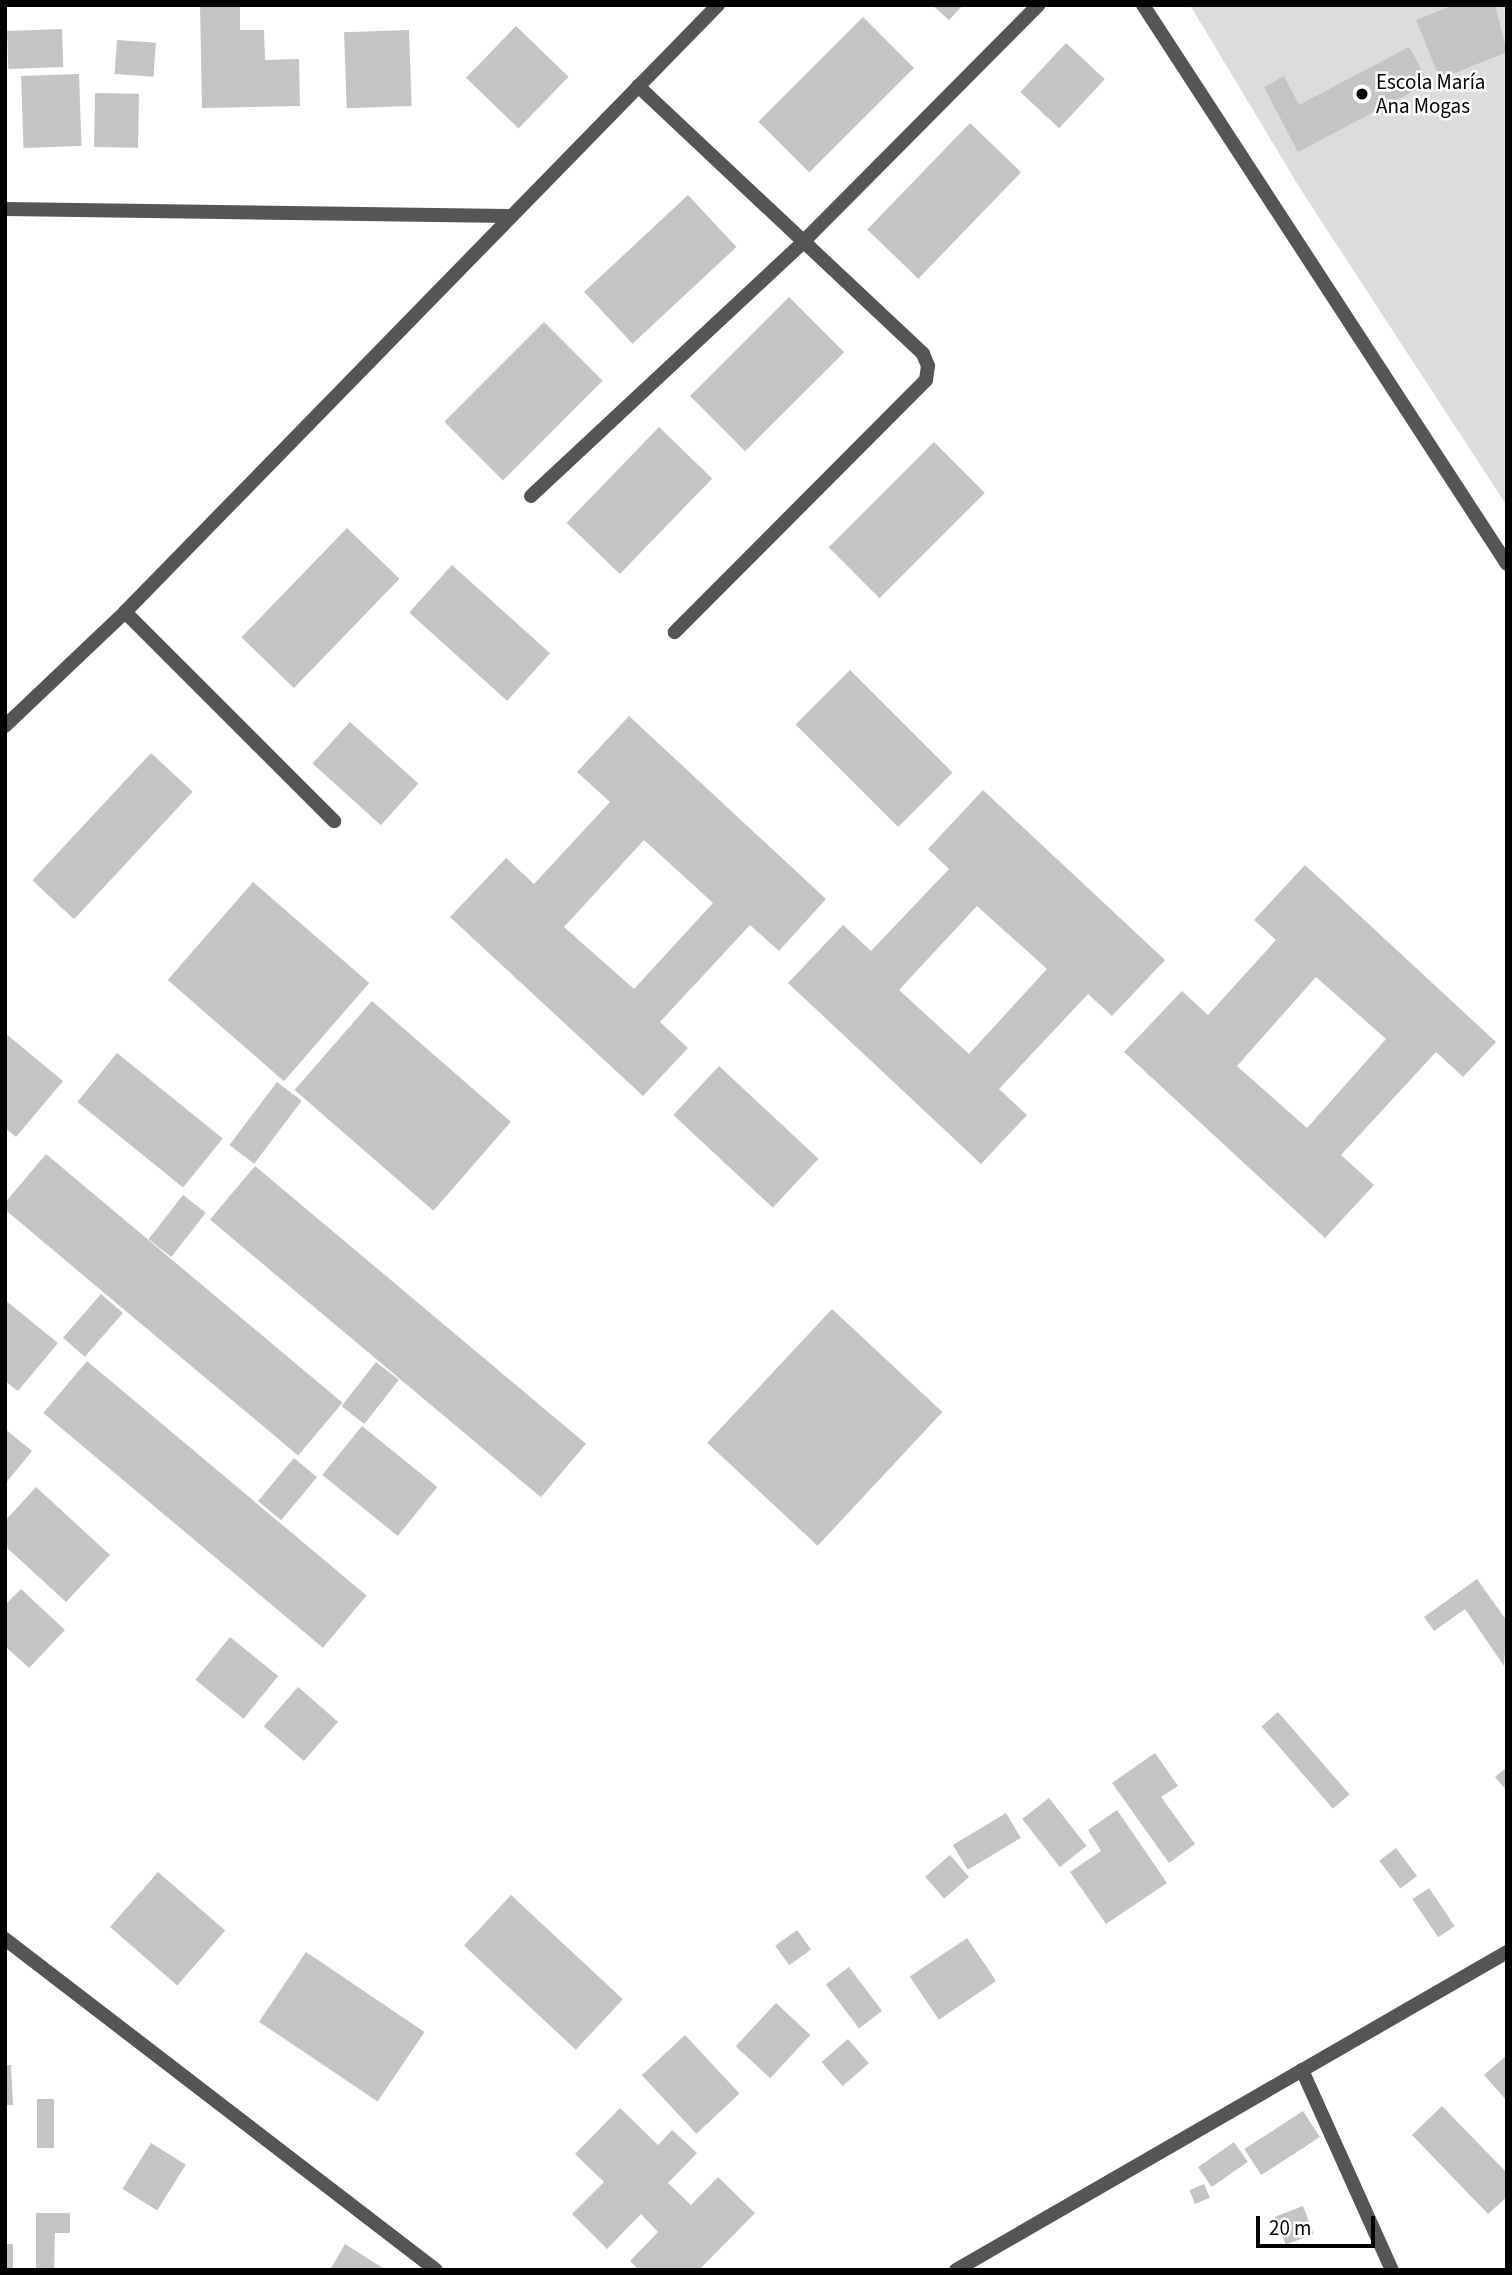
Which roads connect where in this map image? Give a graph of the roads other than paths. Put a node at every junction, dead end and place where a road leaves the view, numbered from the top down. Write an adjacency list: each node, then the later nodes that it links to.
1 (718, 5): 4 (street)
2 (1038, 5): 7 (street)
3 (1143, 5): 9 (street)
4 (638, 86): 6 (street); 7 (street)
5 (5, 209): 6 (street)
6 (508, 216): 10 (street)
7 (803, 242): 8 (street); 11 (street)
8 (531, 496)
9 (1507, 564)
10 (125, 612): 12 (street); 13 (street)
11 (676, 632)
12 (5, 726)
13 (334, 821)
14 (5, 1939): 17 (street)
15 (1507, 1952): 16 (street)
16 (1302, 2070): 18 (street); 19 (street)
17 (436, 2270)
18 (956, 2270)
19 (1392, 2270)

